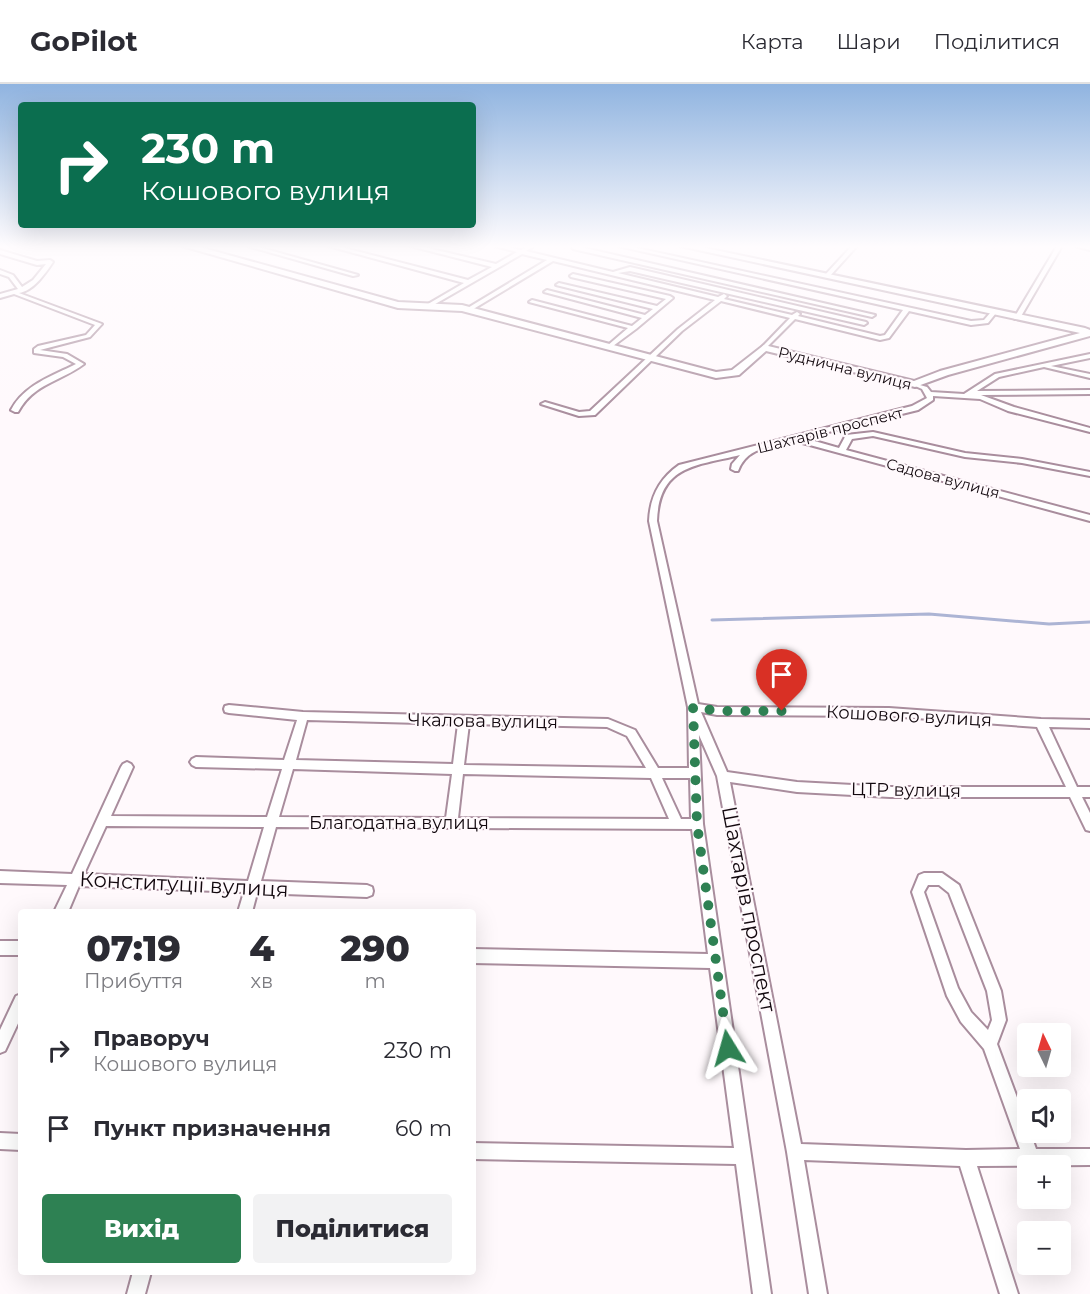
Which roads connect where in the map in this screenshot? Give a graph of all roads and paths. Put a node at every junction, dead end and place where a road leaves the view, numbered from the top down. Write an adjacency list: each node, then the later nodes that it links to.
1 (45, 302): 42 (street)
2 (378, 302): 20 (main road)
3 (392, 302): 18 (main road, Руднична вулиця)
4 (434, 302): 18 (street)
5 (476, 302): 20 (street)
6 (534, 302): 29 (street)
7 (589, 302): 25 (street)
8 (634, 302): 19 (street)
9 (665, 302): 19 (street)
10 (715, 302): 35 (street)
11 (733, 302): 26 (street)
12 (771, 302): 22 (street)
13 (809, 302): 22 (street, Руднична вулиця)
14 (816, 302): 24 (street)
15 (877, 302): 21 (street)
16 (946, 302): 23 (main road)
17 (1026, 302): 27 (street)
18 (430, 305): 20 (main road, Руднична вулиця)
19 (658, 308): 25 (street)
20 (465, 309): 32 (main road, Руднична вулиця)
21 (907, 309): 23 (street); 26 (street)
22 (802, 310): 26 (street, Руднична вулиця); 28 (street)
23 (993, 313): 27 (main road)
24 (872, 315)
25 (647, 317): 29 (street)
26 (794, 317): 33 (street, Руднична вулиця)
27 (1017, 318): 31 (main road)
28 (864, 323)
29 (634, 328): 32 (street)
30 (1090, 332): 31 (main road)
31 (1075, 333): 38 (main road)
32 (609, 348): 35 (main road, Руднична вулиця)
33 (765, 348): 35 (main road, Руднична вулиця); 38 (main road, Руднична вулиця)
34 (1090, 356): 36 (street)
35 (649, 359): 41 (street)
36 (1041, 366): 37 (street); 40 (street)
37 (1090, 376)
38 (923, 388): 40 (street); 44 (street, Шахтарів проспект)
39 (1090, 392): 40 (street)
40 (967, 395): 43 (street)
41 (545, 404)
42 (15, 410)
43 (1090, 430)
44 (796, 439): 45 (street, Шахтарів проспект); 46 (street, Садова вулиця)
45 (748, 450): 47 (street); 50 (street, Шахтарів проспект)
46 (841, 451): 48 (street); 49 (street, Садова вулиця)
47 (735, 470)
48 (1090, 474)
49 (1090, 518)
50 (693, 707): 54 (street, Кошового вулиця); 60 (street, Шахтарів проспект); 62 (street, Шахтарів проспект)
51 (230, 709): 52 (street, Чкалова вулиця)
52 (303, 717): 53 (street, Чкалова вулиця); 57 (street)
53 (464, 721): 59 (street); 61 (street, Чкалова вулиця)
54 (1041, 723): 55 (street, Кошового вулиця); 63 (street)
55 (1090, 724)
56 (196, 762): 57 (street)
57 (288, 764): 59 (street); 66 (street)
58 (127, 767): 65 (street)
59 (456, 770): 61 (street); 67 (street)
60 (694, 773): 61 (street); 68 (street, Шахтарів проспект)
61 (655, 774): 69 (street, Чкалова вулиця)
62 (723, 776): 63 (street, ЦТР вулиця); 87 (street, Шахтарів проспект)
63 (1072, 792): 64 (street, ЦТР вулиця); 70 (street)
64 (1090, 792)
65 (101, 821): 66 (street, Благодатна вулиця); 72 (street)
66 (272, 822): 67 (street, Благодатна вулиця); 73 (street)
67 (451, 823): 69 (street, Благодатна вулиця)
68 (697, 824): 69 (street, Благодатна вулиця); 80 (street, Шахтарів проспект)
69 (678, 825)
70 (1090, 826)
71 (0, 877): 72 (street, Конституції вулиця)
72 (74, 879): 73 (street, Конституції вулиця); 75 (street)
73 (252, 888): 74 (street, Конституції вулиця); 76 (street)
74 (367, 891)
75 (61, 909)
76 (246, 909)
77 (0, 948): 78 (street)
78 (18, 948)
79 (476, 956): 80 (street)
80 (716, 961): 89 (street, Шахтарів проспект)
81 (18, 1007): 83 (street)
82 (990, 1044): 82 (street); 88 (street)
83 (0, 1046)
84 (0, 1141): 85 (street)
85 (18, 1142)
86 (476, 1151): 89 (street)
87 (795, 1152): 93 (street); 97 (street, Шахтарів проспект)
88 (1030, 1155)
89 (743, 1156): 96 (street, Шахтарів проспект)
90 (1017, 1156): 93 (street)
91 (1071, 1157): 92 (street)
92 (1090, 1157)
93 (966, 1158): 98 (street)
94 (141, 1275): 95 (street)
95 (136, 1294)
96 (762, 1294)
97 (818, 1294)
98 (1009, 1294)

